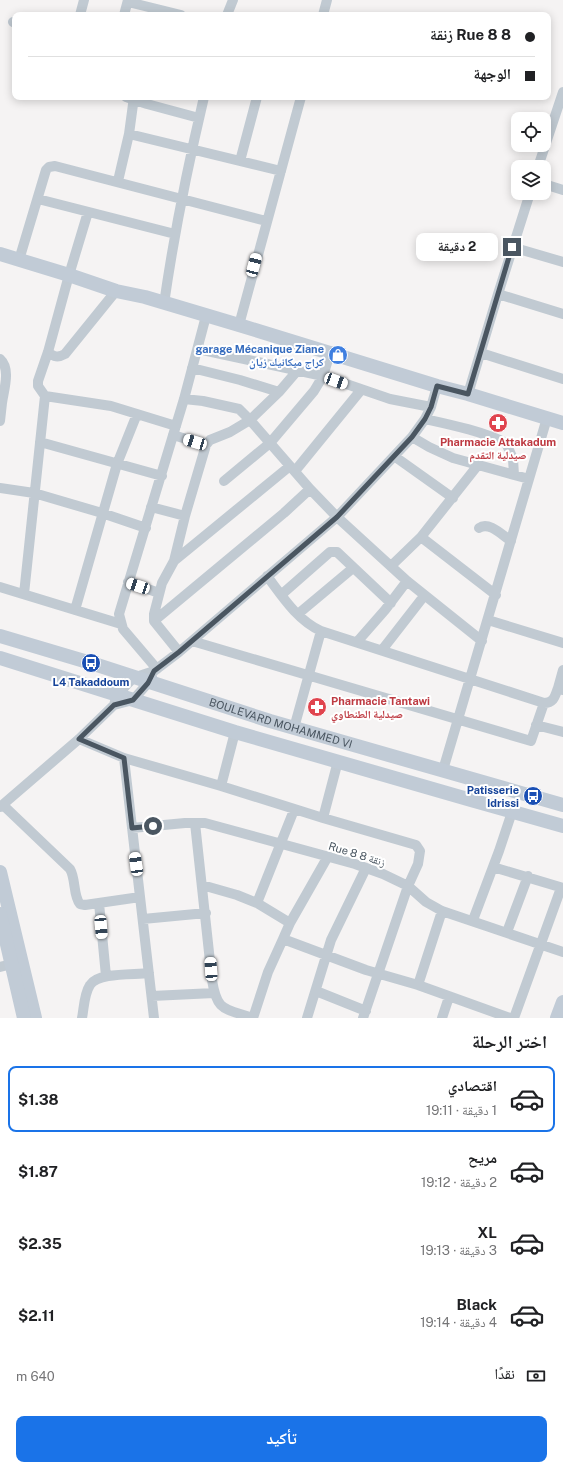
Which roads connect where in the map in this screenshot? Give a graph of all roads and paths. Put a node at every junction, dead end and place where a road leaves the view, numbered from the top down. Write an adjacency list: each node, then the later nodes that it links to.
1 (84, 0): 5 (street)
2 (234, 0): 8 (street)
3 (327, 0): 9 (street)
4 (128, 1): 6 (street); 7 (street)
5 (81, 12)
6 (125, 12)
7 (155, 12)
8 (228, 12)
9 (324, 12)
10 (562, 98): 19 (street)
11 (131, 100): 17 (street)
12 (136, 100): 16 (street)
13 (203, 100): 16 (street)
14 (256, 100): 20 (street)
15 (300, 100): 21 (street)
16 (199, 118): 18 (street)
17 (129, 134): 18 (street); 22 (street)
18 (192, 149): 20 (street); 26 (street)
19 (540, 160)
20 (240, 161): 21 (street)
21 (281, 171): 29 (street)
22 (118, 181): 25 (street); 26 (street)
23 (551, 186): 24 (street)
24 (563, 190)
25 (38, 199): 28 (street); 34 (street)
26 (183, 199): 29 (street); 30 (street)
27 (528, 200): 31 (street)
28 (88, 212): 30 (street); 35 (street)
29 (266, 221): 41 (street)
30 (175, 234): 38 (street)
31 (512, 247): 33 (street); 37 (street)
32 (0, 254): 34 (main road)
33 (562, 259)
34 (19, 260): 35 (main road)
35 (69, 275): 36 (main road); 43 (street)
36 (116, 291): 38 (main road); 43 (street)
37 (498, 294): 39 (street); 45 (street)
38 (164, 304): 40 (main road)
39 (563, 314)
40 (206, 316): 41 (main road); 42 (street)
41 (239, 325): 44 (main road)
42 (198, 349): 47 (street); 48 (street)
43 (48, 352): 55 (street)
44 (330, 353): 49 (street); 51 (main road)
45 (481, 353): 50 (street); 54 (street)
46 (0, 359): 57 (street)
47 (192, 368): 53 (street); 56 (street)
48 (297, 371): 49 (street); 53 (street)
49 (323, 376): 52 (street); 68 (street)
50 (563, 379)
51 (437, 386): 54 (main road); 58 (street)
52 (361, 390): 58 (street); 73 (street)
53 (279, 392): 62 (street)
54 (468, 394): 60 (main road)
55 (45, 396): 59 (street); 67 (street)
56 (184, 399): 62 (street); 65 (street)
57 (1, 403): 63 (street)
58 (431, 407): 61 (street)
59 (137, 414): 65 (street); 71 (street)
60 (547, 418): 64 (main road); 76 (street)
61 (425, 419): 66 (street); 74 (street)
62 (250, 420): 68 (street); 69 (street)
63 (0, 421)
64 (563, 423)
65 (175, 430): 69 (street); 75 (street)
66 (412, 437): 70 (street); 72 (street)
67 (40, 442): 71 (street); 80 (street)
68 (270, 443): 73 (street); 77 (street)
69 (206, 445): 84 (street)
70 (394, 456): 81 (street); 85 (street)
71 (117, 464): 75 (street); 83 (street)
72 (478, 465): 74 (street); 81 (street)
73 (292, 468): 79 (street); 90 (street)
74 (514, 475): 76 (street)
75 (162, 476): 82 (street)
76 (529, 479): 89 (street)
77 (224, 481)
78 (0, 488): 80 (street)
79 (310, 489): 85 (street); 106 (street)
80 (34, 493): 83 (street); 98 (street)
81 (453, 498): 88 (street)
82 (151, 506): 84 (street); 86 (street)
83 (102, 513): 86 (street); 103 (street)
84 (185, 516): 90 (street)
85 (337, 517): 91 (street); 93 (street)
86 (146, 528): 95 (street)
87 (479, 528): 89 (street)
88 (421, 537): 91 (street); 100 (street)
89 (511, 541): 100 (street)
90 (174, 561): 97 (street)
91 (391, 566): 94 (street)
92 (353, 568): 99 (street); 102 (street); 104 (street)
93 (267, 576): 99 (street); 110 (street)
94 (407, 581): 101 (street); 102 (street)
95 (128, 582): 97 (street); 107 (street)
96 (0, 587): 98 (street)
97 (159, 593): 106 (street)
98 (24, 594): 103 (street)
99 (281, 595): 104 (street)
100 (496, 595): 105 (street)
101 (424, 596): 111 (street); 114 (street)
102 (391, 603): 112 (street)
103 (75, 610): 107 (street)
104 (298, 614): 108 (street)
105 (488, 620): 111 (street); 113 (street)
106 (154, 621): 115 (street)
107 (121, 624): 118 (street)
108 (321, 630): 112 (street); 119 (street)
109 (0, 636): 120 (main road, BOULEVARD MOHAMMED VI)
110 (192, 641): 115 (street); 119 (street)
111 (482, 641): 121 (street)
112 (357, 642): 114 (street)
113 (563, 643)
114 (382, 650): 121 (street)
115 (179, 652): 118 (street)
116 (0, 658): 123 (main road, BOULEVARD MOHAMMED VI)
117 (563, 670): 122 (street)
118 (153, 674): 120 (main road, BOULEVARD MOHAMMED VI); 124 (street); 128 (main road, BOULEVARD MOHAMMED VI)
119 (307, 676): 126 (street); 128 (street)
120 (133, 678): 123 (street)
121 (470, 679): 125 (street); 126 (street)
122 (560, 689): 125 (street)
123 (116, 700): 124 (main road, BOULEVARD MOHAMMED VI); 131 (street)
124 (133, 700): 129 (main road, BOULEVARD MOHAMMED VI)
125 (544, 703): 127 (street)
126 (457, 720): 127 (street); 134 (street)
127 (536, 725): 130 (street)
128 (294, 728): 134 (main road, BOULEVARD MOHAMMED VI)
129 (235, 732): 133 (main road, BOULEVARD MOHAMMED VI); 135 (street)
130 (563, 732)
131 (79, 739): 132 (street); 137 (street)
132 (124, 758): 135 (street); 143 (street)
133 (338, 761): 139 (main road, BOULEVARD MOHAMMED VI); 140 (street)
134 (443, 770): 136 (main road, BOULEVARD MOHAMMED VI)
135 (221, 786): 138 (street)
136 (563, 804)
137 (2, 806): 154 (street)
138 (294, 810): 140 (street); 144 (street)
139 (512, 812): 142 (main road, BOULEVARD MOHAMMED VI); 146 (street)
140 (323, 818): 151 (street)
141 (195, 823): 143 (street, Rue 8 8 زنقة); 144 (street, Rue 8 8 زنقة); 150 (street)
142 (563, 826)
143 (132, 828): 153 (street)
144 (281, 844): 145 (street, Rue 8 8 زنقة); 155 (street)
145 (327, 858): 147 (street, Rue 8 8 زنقة); 161 (street)
146 (493, 867): 149 (street); 160 (street)
147 (366, 868): 151 (street, Rue 8 8 زنقة); 166 (street)
148 (0, 872): 180 (main road)
149 (528, 876): 152 (street); 162 (street)
150 (202, 885): 155 (street); 157 (street)
151 (408, 886): 156 (street, Rue 8 8 زنقة); 169 (street)
152 (562, 888): 164 (street)
153 (140, 897): 154 (street); 159 (street)
154 (99, 903): 170 (street)
155 (257, 903): 161 (street)
156 (442, 911): 160 (street, Rue 8 8 زنقة); 171 (street)
157 (206, 913): 159 (street); 173 (street)
158 (0, 915): 167 (main road)
159 (143, 919): 168 (street)
160 (473, 920): 162 (street, Rue 8 8 زنقة)
161 (290, 923): 163 (street)
162 (507, 932): 164 (street, Rue 8 8 زنقة)
163 (283, 939): 166 (street); 183 (street)
164 (541, 944): 165 (street, Rue 8 8 زنقة); 187 (street)
165 (563, 952)
166 (326, 955): 169 (street); 172 (street)
167 (6, 965): 179 (main road)
168 (149, 973): 170 (street); 174 (street)
169 (379, 974): 171 (street); 177 (street)
170 (106, 976): 181 (street)
171 (418, 985): 175 (street)
172 (316, 991): 177 (street); 184 (street)
173 (214, 993): 174 (street); 183 (street)
174 (152, 996): 182 (street)
175 (449, 997): 178 (street); 185 (street)
176 (563, 1002): 188 (main road)
177 (365, 1014)
178 (482, 1014): 186 (street)
179 (24, 1018)
180 (35, 1018)
181 (82, 1018)
182 (154, 1018)
183 (253, 1018)
184 (306, 1018)
185 (442, 1018)
186 (510, 1018)
187 (514, 1018)
188 (557, 1018)

